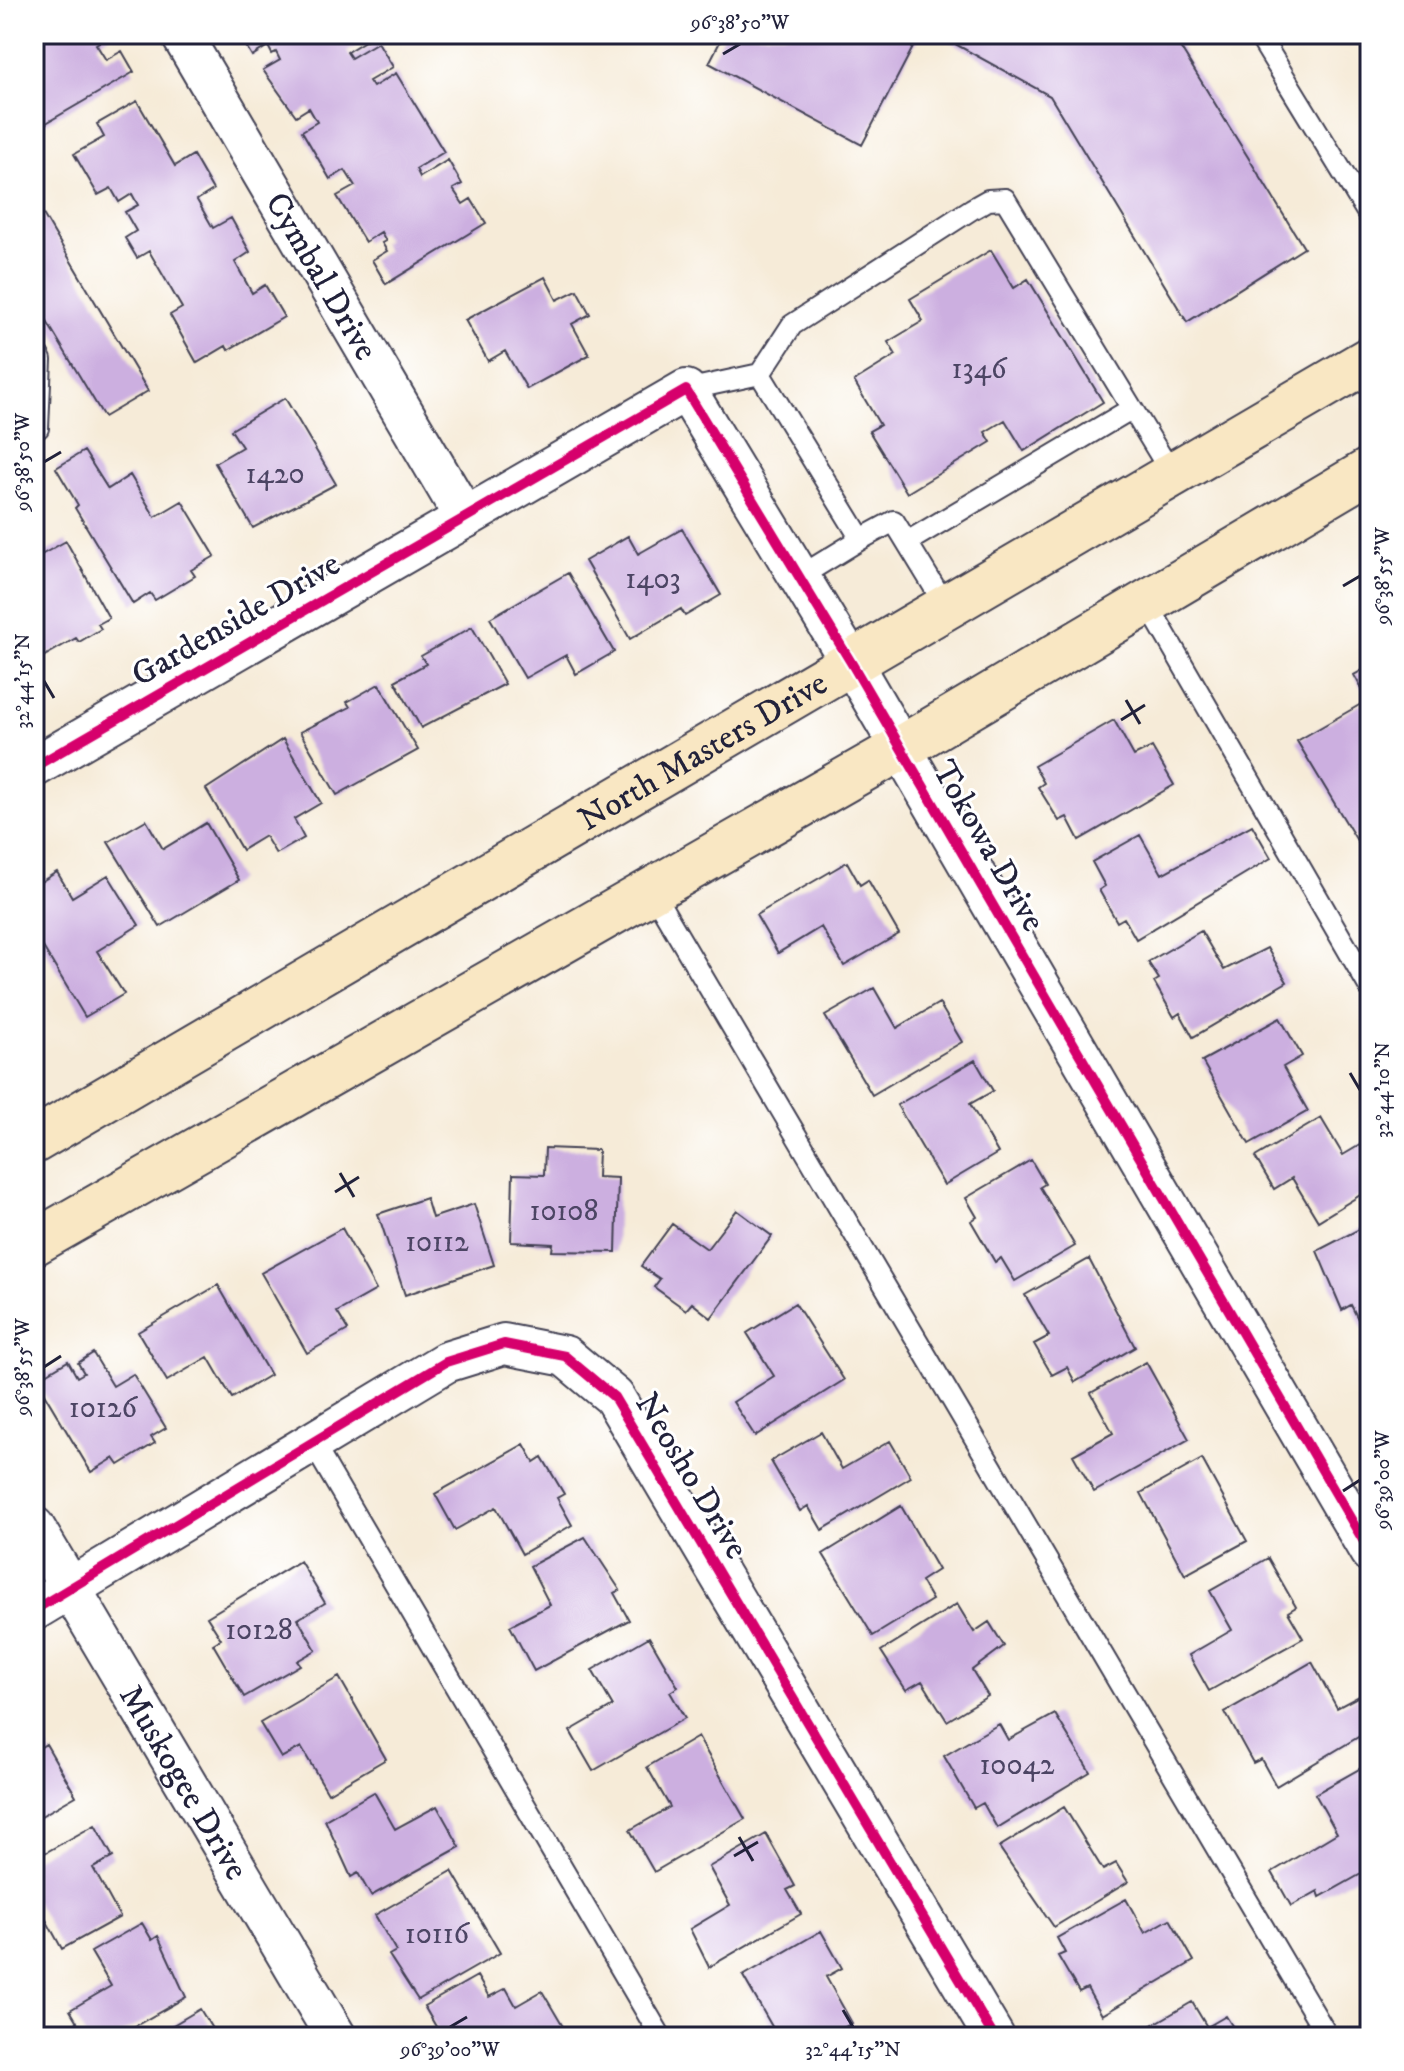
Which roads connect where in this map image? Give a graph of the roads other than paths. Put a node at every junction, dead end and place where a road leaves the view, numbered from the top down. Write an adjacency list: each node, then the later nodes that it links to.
1 (181, 34): 12 (street, Cymbal Drive)
2 (1258, 34): 3 (lane)
3 (1370, 217)
4 (34, 348): 9 (lane)
5 (1370, 359): 11 (main road, North Masters Drive)
6 (760, 374): 7 (lane); 8 (lane); 13 (lane)
7 (686, 390): 12 (street); 15 (street, Tokowa Drive)
8 (1131, 409): 11 (lane); 14 (lane)
9 (34, 431)
10 (1370, 470): 16 (main road)
11 (1173, 476): 17 (main road, North Masters Drive)
12 (465, 518): 20 (street, Gardenside Drive)
13 (861, 539): 14 (lane); 15 (lane)
14 (907, 542): 17 (lane)
15 (799, 577): 18 (street, Tokowa Drive)
16 (1147, 603): 19 (main road); 22 (lane)
17 (947, 608): 18 (main road, North Masters Drive)
18 (852, 664): 19 (street, Tokowa Drive); 23 (main road, North Masters Drive)
19 (901, 748): 21 (main road); 27 (street, Tokowa Drive)
20 (34, 767)
21 (652, 891): 24 (main road); 33 (lane)
22 (1370, 988)
23 (34, 1141)
24 (34, 1243)
25 (312, 1442): 28 (street, Neosho Drive); 31 (lane); 32 (street, Neosho Drive)
26 (34, 1527): 28 (street, Muskogee Drive)
27 (1370, 1552)
28 (70, 1588): 29 (street, Neosho Drive); 30 (street, Muskogee Drive)
29 (34, 1610)
30 (336, 2037)
31 (661, 2037)
32 (994, 2037)
33 (1328, 2037)

